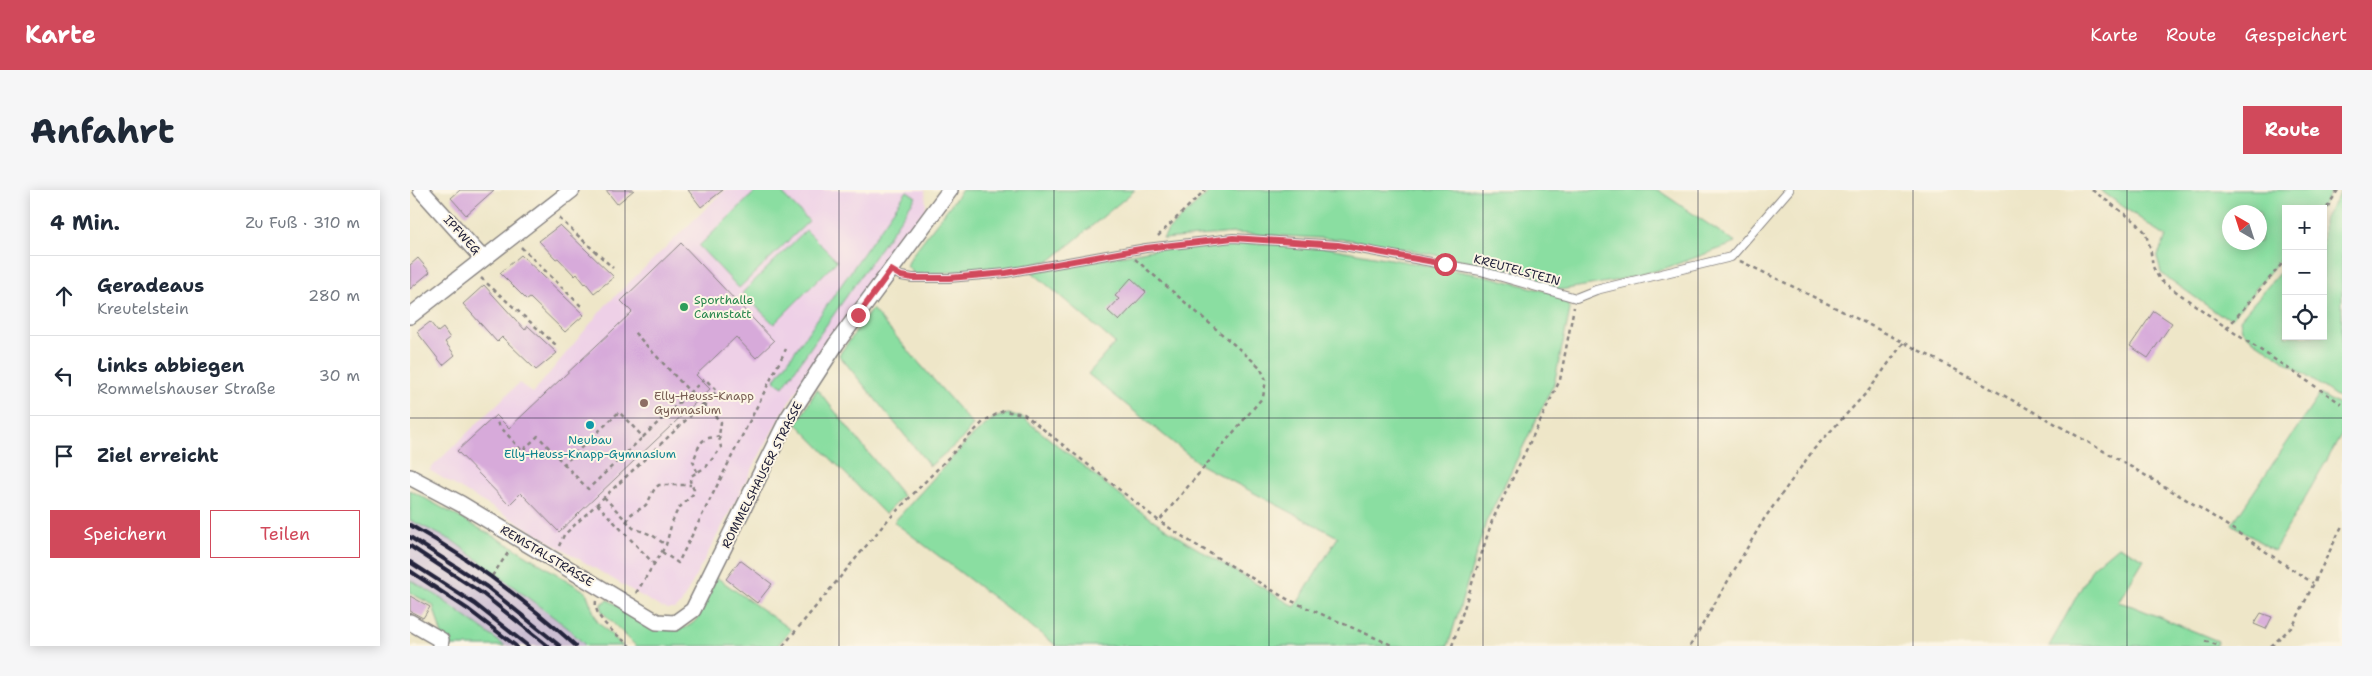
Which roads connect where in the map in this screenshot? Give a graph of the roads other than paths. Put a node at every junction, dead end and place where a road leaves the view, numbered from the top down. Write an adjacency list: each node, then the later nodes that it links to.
1 (421, 190): 5 (street, IPFWEG)
2 (572, 190): 5 (street)
3 (1789, 190): 6 (lane, KREUTELSTEIN)
4 (946, 192): 6 (street, ROMMELSHAUSER STRASSE)
5 (483, 259): 7 (street)
6 (891, 270): 9 (street, ROMMELSHAUSER STRASSE)
7 (410, 316)
8 (410, 476): 9 (street, REMSTALSTRASSE)
9 (685, 618)
10 (410, 622): 11 (street)
11 (440, 646)

